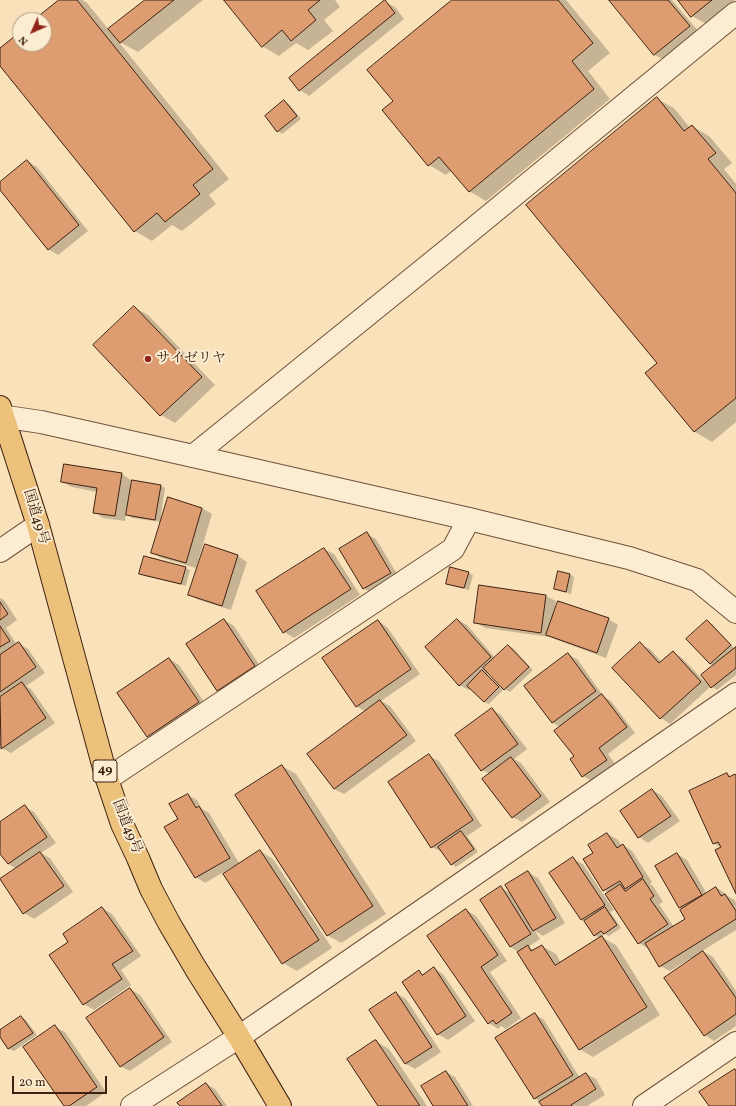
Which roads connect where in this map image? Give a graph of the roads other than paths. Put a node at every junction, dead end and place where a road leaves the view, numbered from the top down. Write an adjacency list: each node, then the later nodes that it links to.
1 (736, 13): 3 (street)
2 (1, 413): 3 (street); 5 (highway, 国道49号 / 49)
3 (193, 456): 4 (street)
4 (469, 519): 7 (street); 9 (street)
5 (38, 525): 6 (street); 9 (highway, 国道49号 / 49)
6 (0, 550)
7 (736, 612)
8 (736, 694): 10 (street)
9 (108, 779): 10 (highway, 国道49号 / 49)
10 (239, 1037): 12 (street); 13 (highway, 国道49号 / 49)
11 (736, 1043): 14 (street)
12 (132, 1106)
13 (280, 1106)
14 (644, 1106)

